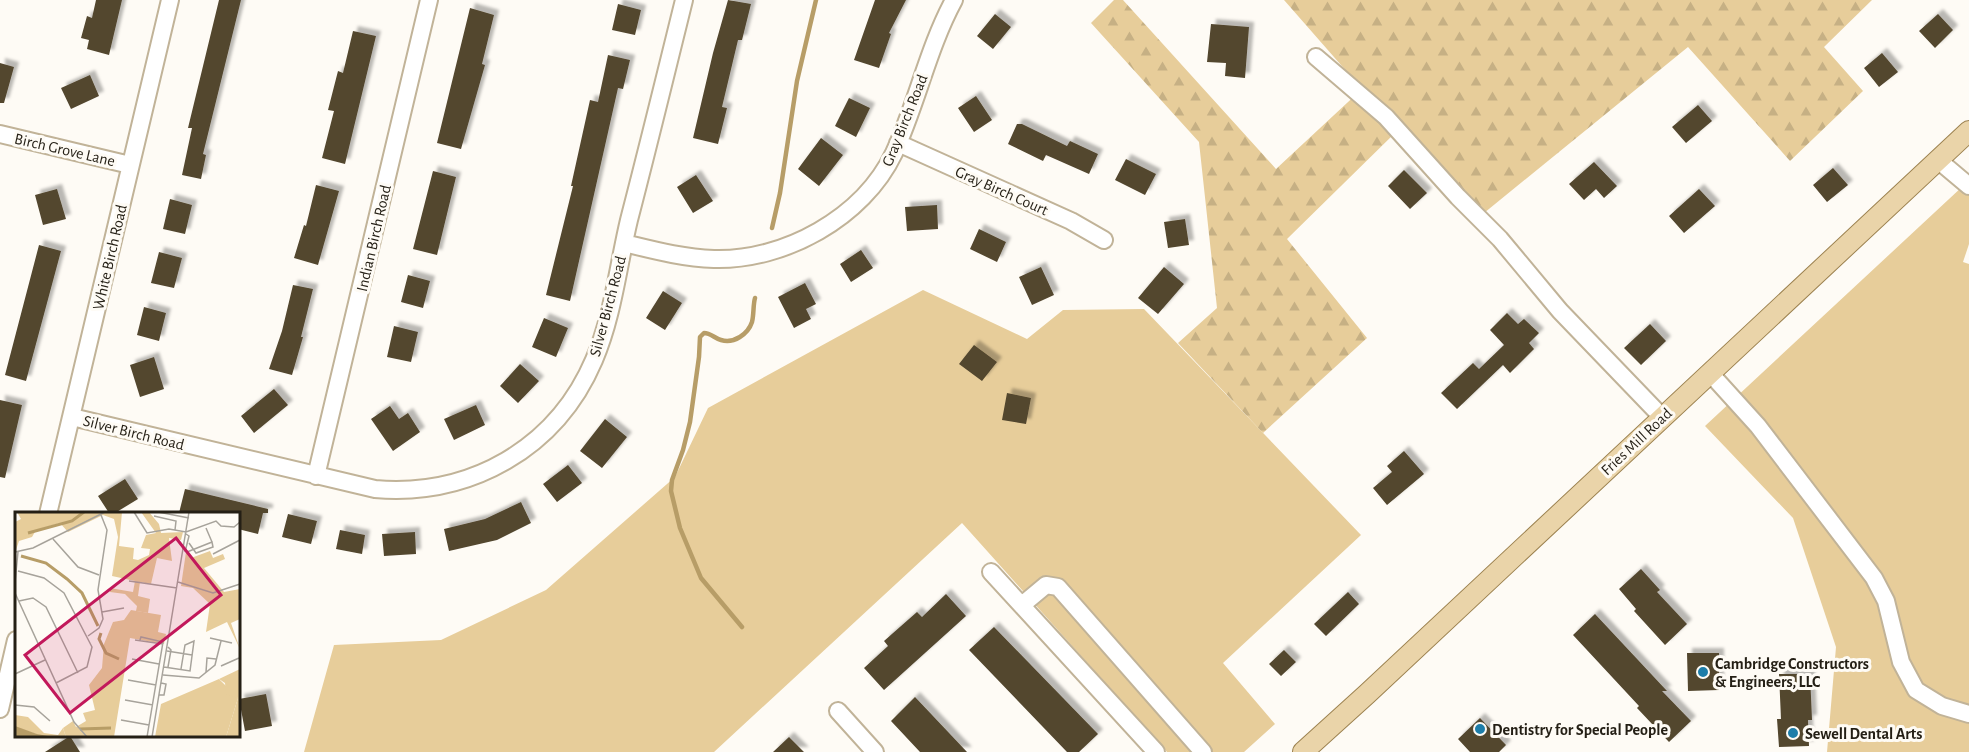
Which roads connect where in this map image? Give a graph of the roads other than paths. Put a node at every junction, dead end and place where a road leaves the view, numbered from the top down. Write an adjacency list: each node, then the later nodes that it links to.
1 (170, 0): 10 (street, White Birch Road)
2 (429, 0): 17 (street, Indian Birch Road)
3 (684, 0): 13 (street, Silver Birch Road)
4 (954, 0): 8 (street, Gray Birch Road)
5 (1316, 57): 16 (street)
6 (1969, 131): 9 (main road, Fries Mill Road)
7 (0, 134): 10 (street, Birch Grove Lane)
8 (898, 143): 12 (street, Gray Birch Court); 13 (street, Gray Birch Road)
9 (1938, 160): 11 (street); 14 (main road, Fries Mill Road)
10 (130, 165): 15 (street, White Birch Road)
11 (1969, 186)
12 (1104, 240)
13 (624, 243): 17 (street, Silver Birch Road)
14 (1710, 372): 16 (main road, Fries Mill Road); 25 (street)
15 (72, 417): 17 (street, Silver Birch Road); 18 (street, White Birch Road)
16 (1662, 417): 29 (main road, Fries Mill Road)
17 (316, 476)
18 (48, 512)
19 (992, 572): 20 (street)
20 (1022, 605): 27 (street); 28 (street)
21 (15, 650): 22 (street)
22 (12, 680): 23 (street)
23 (0, 709)
24 (838, 711): 26 (street)
25 (1969, 714)
26 (875, 752)
27 (1156, 752)
28 (1203, 752)
29 (1303, 752)

